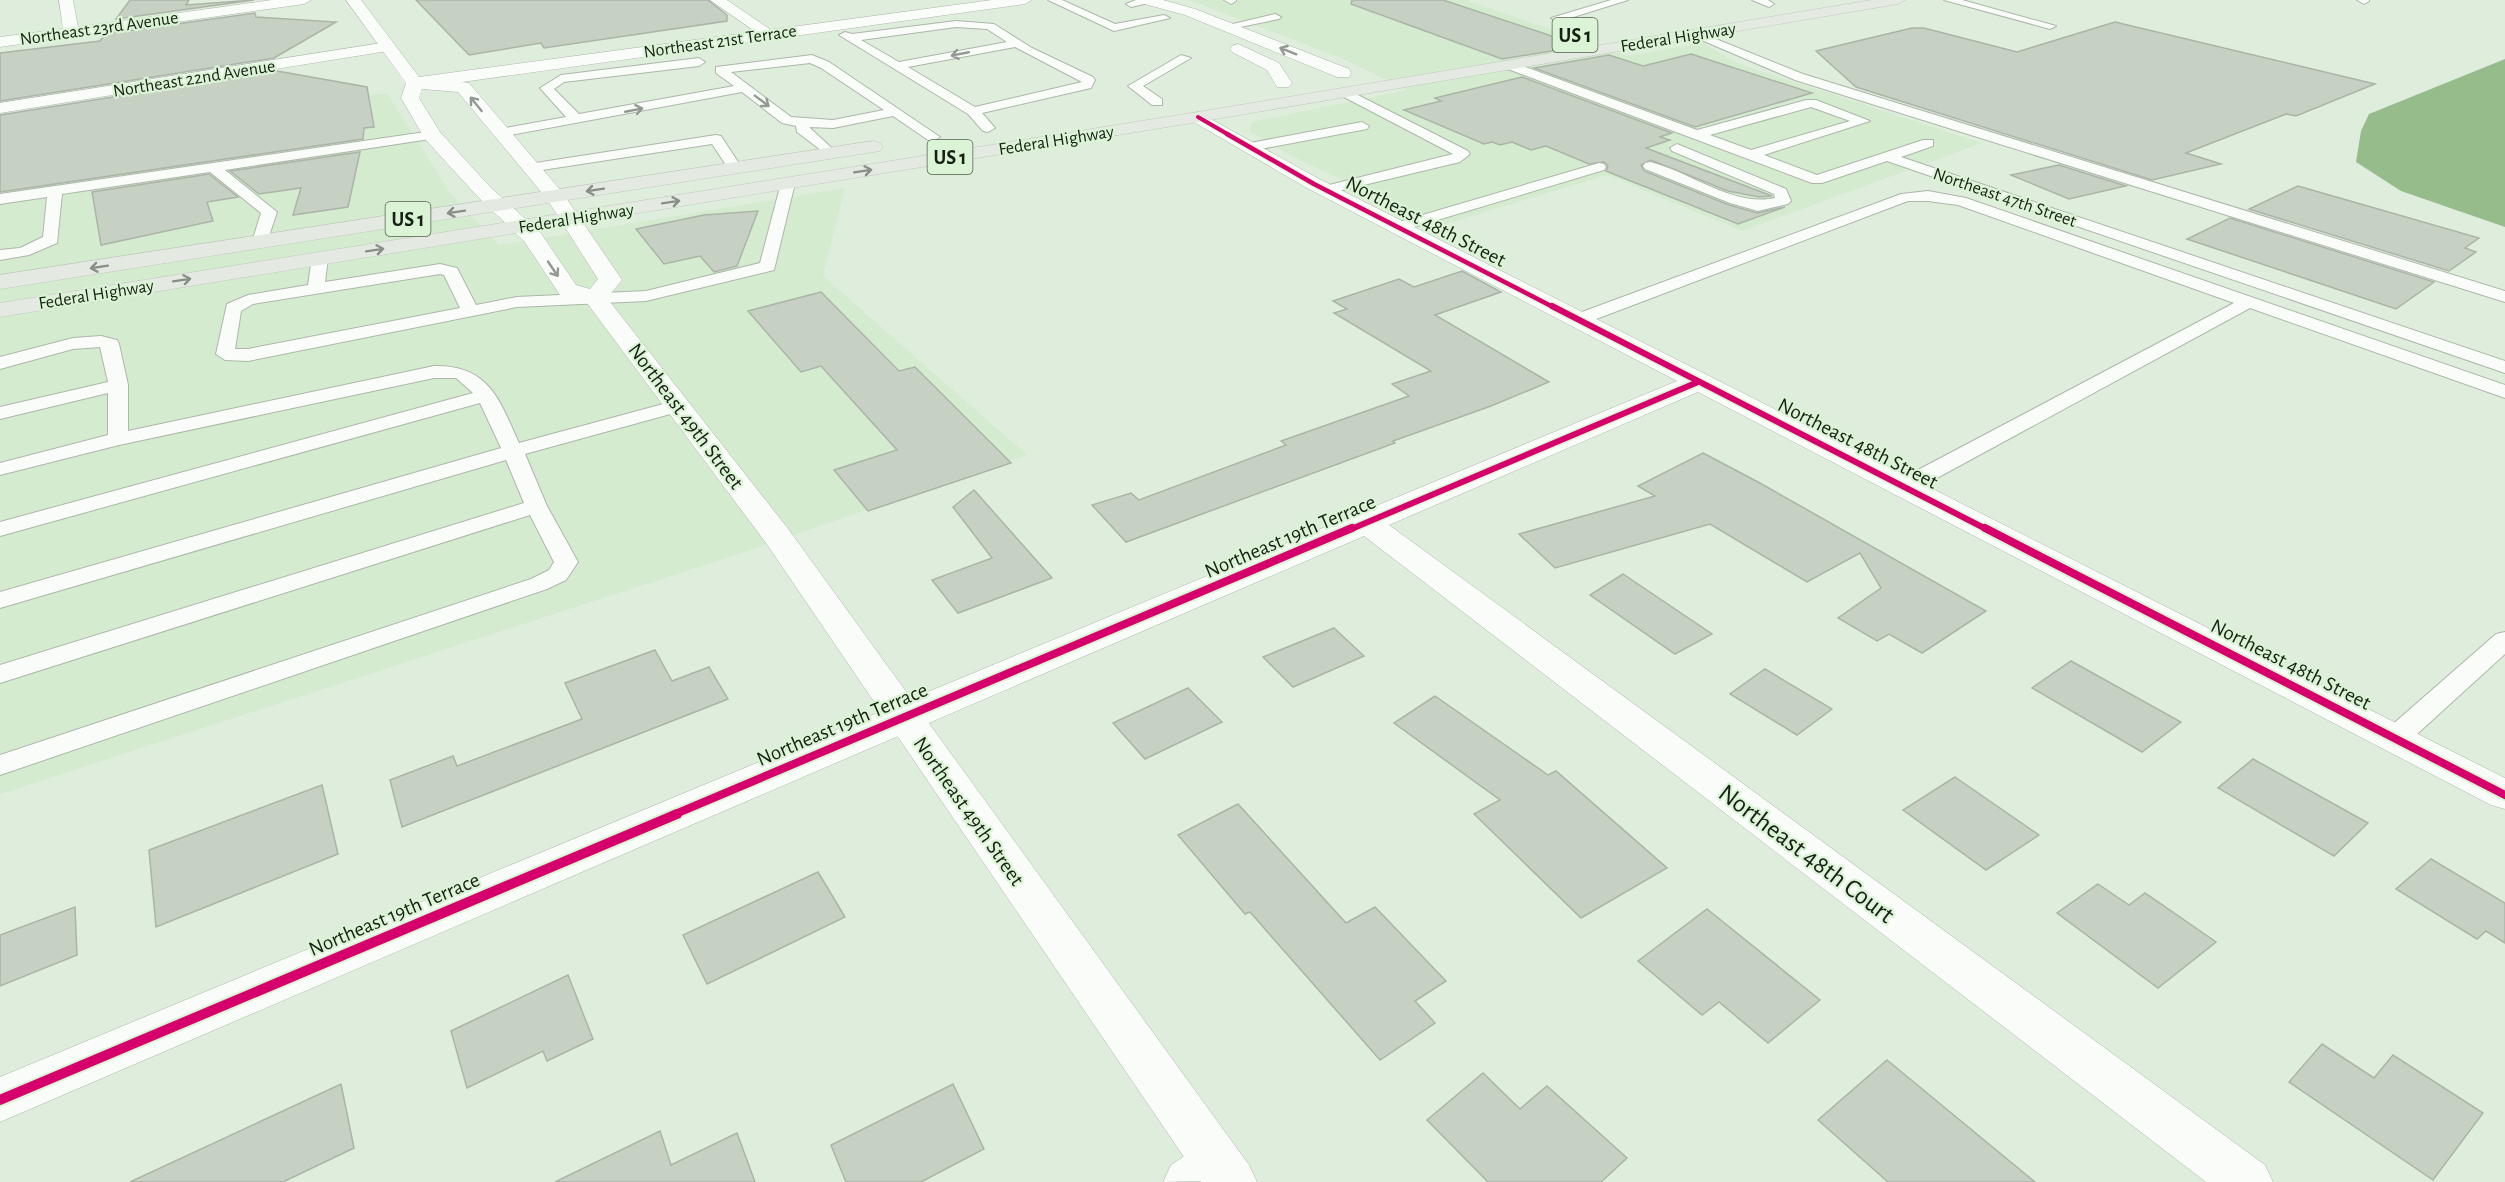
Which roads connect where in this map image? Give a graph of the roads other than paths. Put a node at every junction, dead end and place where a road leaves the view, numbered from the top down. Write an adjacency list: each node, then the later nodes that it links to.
1 (66, 0): 18 (street)
2 (304, 0): 18 (street, Northeast 23rd Avenue)
3 (354, 0): 27 (street)
4 (717, 0): 20 (street)
5 (1025, 0): 15 (street, Northeast 21st Terrace)
6 (1053, 0): 14 (lane)
7 (1623, 0): 19 (lane)
8 (1870, 0): 12 (main road)
9 (1898, 0): 12 (main road, Federal Highway / US 1)
10 (1949, 0): 16 (lane)
11 (1141, 1): 14 (street); 17 (street)
12 (1840, 10): 21 (main road, Federal Highway / US 1)
13 (1275, 17): 17 (lane)
14 (1164, 18): 36 (street)
15 (837, 26): 20 (street, Northeast 21st Terrace); 23 (lane)
16 (2050, 26)
17 (1226, 27): 33 (street, one-way to 17)
18 (71, 32): 24 (street, Northeast 23rd Avenue)
19 (1594, 32): 22 (main road, Federal Highway / US 1)
20 (769, 34): 26 (street, Northeast 21st Terrace)
21 (1696, 34): 30 (main road, Federal Highway / US 1); 87 (lane)
22 (1566, 37)
23 (849, 38): 25 (lane); 31 (lane)
24 (0, 42)
25 (1018, 43): 31 (lane, one-way to 31); 47 (lane)
26 (681, 46): 29 (lane); 35 (street, Northeast 21st Terrace)
27 (388, 47): 35 (street); 45 (street, Northeast 22nd Avenue)
28 (1185, 58): 42 (lane)
29 (699, 62): 32 (lane); 49 (lane)
30 (1509, 65): 41 (main road, Federal Highway / US 1); 56 (lane)
31 (897, 66): 47 (lane)
32 (720, 70): 37 (lane); 39 (lane)
33 (1351, 72): 36 (main road)
34 (761, 78): 37 (lane)
35 (415, 83): 54 (street, one-way to 35); 55 (street)
36 (1282, 83): 38 (main road)
37 (856, 85): 48 (lane)
38 (1259, 86)
39 (745, 88): 49 (lane, one-way to 39); 50 (lane, one-way to 50)
40 (1239, 92): 46 (main road)
41 (1346, 93): 46 (main road, Federal Highway / US 1); 74 (lane)
42 (1156, 102): 44 (main road, Federal Highway / US 1); 46 (main road, Federal Highway / US 1)
43 (796, 106): 50 (lane)
44 (1134, 106)
45 (0, 108)
46 (1189, 108): 62 (street, Northeast 48th Street); 73 (main road, Federal Highway / US 1, one-way to 46)
47 (973, 111): 53 (lane)
48 (895, 112): 50 (lane); 57 (lane)
49 (576, 119): 54 (lane)
50 (804, 123): 64 (lane)
51 (1011, 125): 53 (main road, Federal Highway / US 1)
52 (1362, 126): 62 (lane)
53 (988, 128): 57 (main road, Federal Highway / US 1)
54 (500, 133): 71 (street)
55 (432, 135): 70 (lane); 78 (street)
56 (1696, 135): 59 (lane); 66 (lane)
57 (933, 137): 58 (main road, Federal Highway / US 1)
58 (910, 141)
59 (1711, 141): 63 (lane); 66 (lane)
60 (1928, 143): 67 (lane)
61 (887, 144): 64 (main road, Federal Highway / US 1)
62 (1250, 147): 74 (street, Northeast 48th Street)
63 (1677, 148): 65 (lane); 69 (lane)
64 (830, 153): 72 (main road, Federal Highway / US 1)
65 (1659, 153)
66 (1749, 155): 67 (lane)
67 (1886, 156): 98 (lane, Northeast 47th Street)
68 (1599, 166): 81 (lane)
69 (1650, 166)
70 (214, 168): 75 (lane); 82 (lane)
71 (528, 168): 72 (lane); 76 (street)
72 (735, 168): 76 (main road, Federal Highway / US 1, one-way to 76)
73 (788, 183): 79 (main road, Federal Highway / US 1, one-way to 73); 88 (lane)
74 (1326, 190): 81 (street, Northeast 48th Street)
75 (55, 191): 77 (lane); 83 (lane)
76 (555, 196): 78 (main road, Federal Highway / US 1); 79 (street)
77 (0, 199)
78 (499, 205): 80 (street); 82 (main road, Federal Highway / US 1, one-way to 82)
79 (572, 218): 80 (main road, Federal Highway / US 1); 88 (street)
80 (521, 226): 84 (main road, Federal Highway / US 1, one-way to 80); 88 (street, one-way to 88)
81 (1398, 227): 93 (street, Northeast 48th Street)
82 (260, 242): 85 (main road, Federal Highway / US 1, one-way to 85)
83 (0, 255)
84 (320, 258): 86 (lane); 91 (main road, Federal Highway / US 1, one-way to 84)
85 (0, 282)
86 (304, 294): 92 (lane); 96 (lane)
87 (2505, 297)
88 (595, 298): 92 (lane); 103 (street, Northeast 49th Street)
89 (2248, 302): 93 (lane); 101 (lane); 108 (lane)
90 (389, 308): 95 (lane)
91 (0, 310)
92 (470, 311): 95 (lane)
93 (1577, 320): 99 (street, Northeast 48th Street)
94 (291, 325): 96 (lane)
95 (388, 329): 96 (lane)
96 (288, 347)
97 (0, 363): 100 (lane)
98 (2505, 367)
99 (1698, 382): 108 (street, Northeast 48th Street); 110 (street, Northeast 19th Terrace)
100 (118, 385): 104 (lane); 105 (lane)
101 (2505, 392)
102 (485, 396): 105 (lane); 106 (lane); 111 (lane)
103 (678, 406): 106 (lane); 115 (street, Northeast 49th Street)
104 (0, 413)
105 (118, 439): 107 (lane)
106 (513, 451): 109 (lane); 112 (lane)
107 (0, 469)
108 (1905, 486): 116 (street, Northeast 48th Street)
109 (536, 506): 114 (lane); 117 (lane)
110 (1367, 523): 115 (street, Northeast 19th Terrace); 121 (street, Northeast 48th Court)
111 (0, 529)
112 (0, 600)
113 (2505, 640): 116 (lane)
114 (0, 674)
115 (903, 718): 119 (street, Northeast 19th Terrace); 120 (street, Northeast 49th Street)
116 (2395, 738): 118 (street, Northeast 48th Street)
117 (0, 765)
118 (2505, 795)
119 (0, 1100)
120 (1212, 1176)
121 (2247, 1182)

